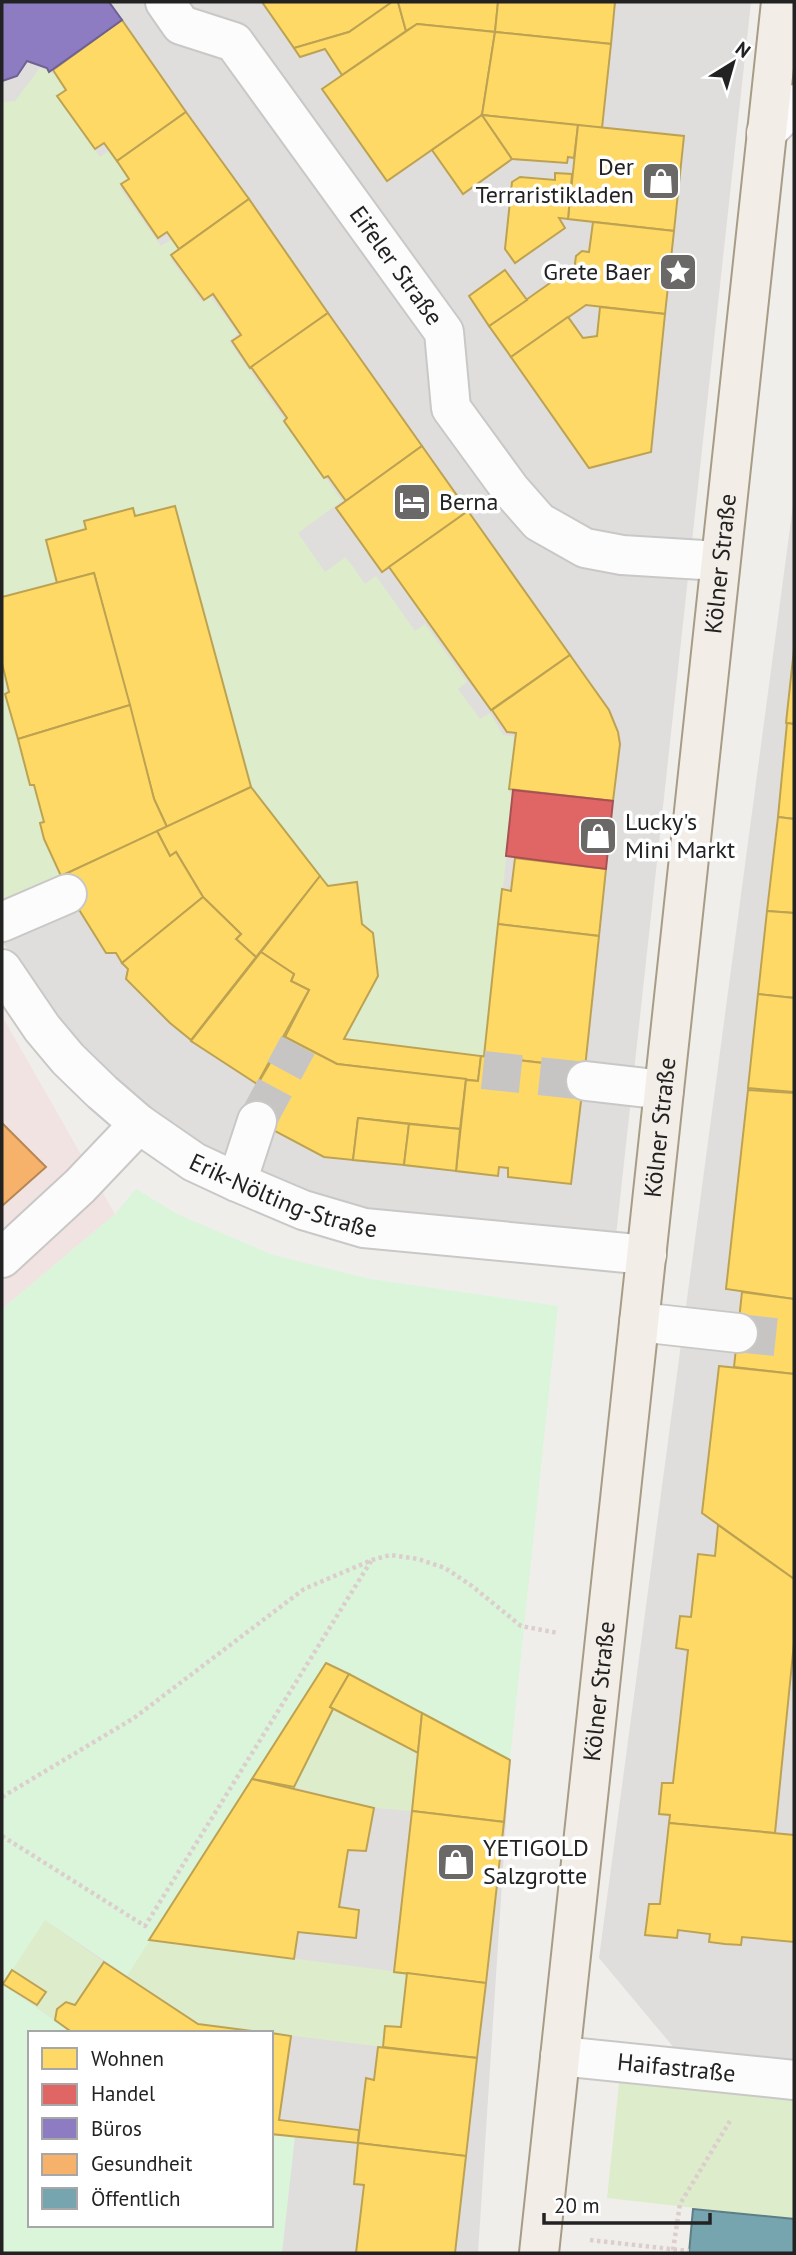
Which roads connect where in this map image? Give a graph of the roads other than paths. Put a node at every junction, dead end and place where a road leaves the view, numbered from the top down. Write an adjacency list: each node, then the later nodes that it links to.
1 (164, 2): 5 (street, Eifeler Straße)
2 (780, 2): 4 (main road, Kölner Straße)
3 (794, 104): 4 (street)
4 (766, 134): 5 (main road, Kölner Straße)
5 (719, 561): 10 (main road, Kölner Straße)
6 (67, 894): 7 (street)
7 (2, 922)
8 (2, 969): 12 (street, Erik-Nölting-Straße)
9 (586, 1081): 10 (street)
10 (664, 1090): 14 (main road, Kölner Straße)
11 (257, 1121): 13 (street)
12 (139, 1124): 13 (street, Erik-Nölting-Straße); 15 (street)
13 (237, 1182): 14 (street, Erik-Nölting-Straße)
14 (646, 1255): 16 (main road, Kölner Straße)
15 (2, 1258)
16 (639, 1322): 17 (street); 18 (main road, Kölner Straße)
17 (738, 1333)
18 (560, 2056): 19 (street, Haifastraße); 20 (main road, Kölner Straße)
19 (794, 2080)
20 (540, 2244)

